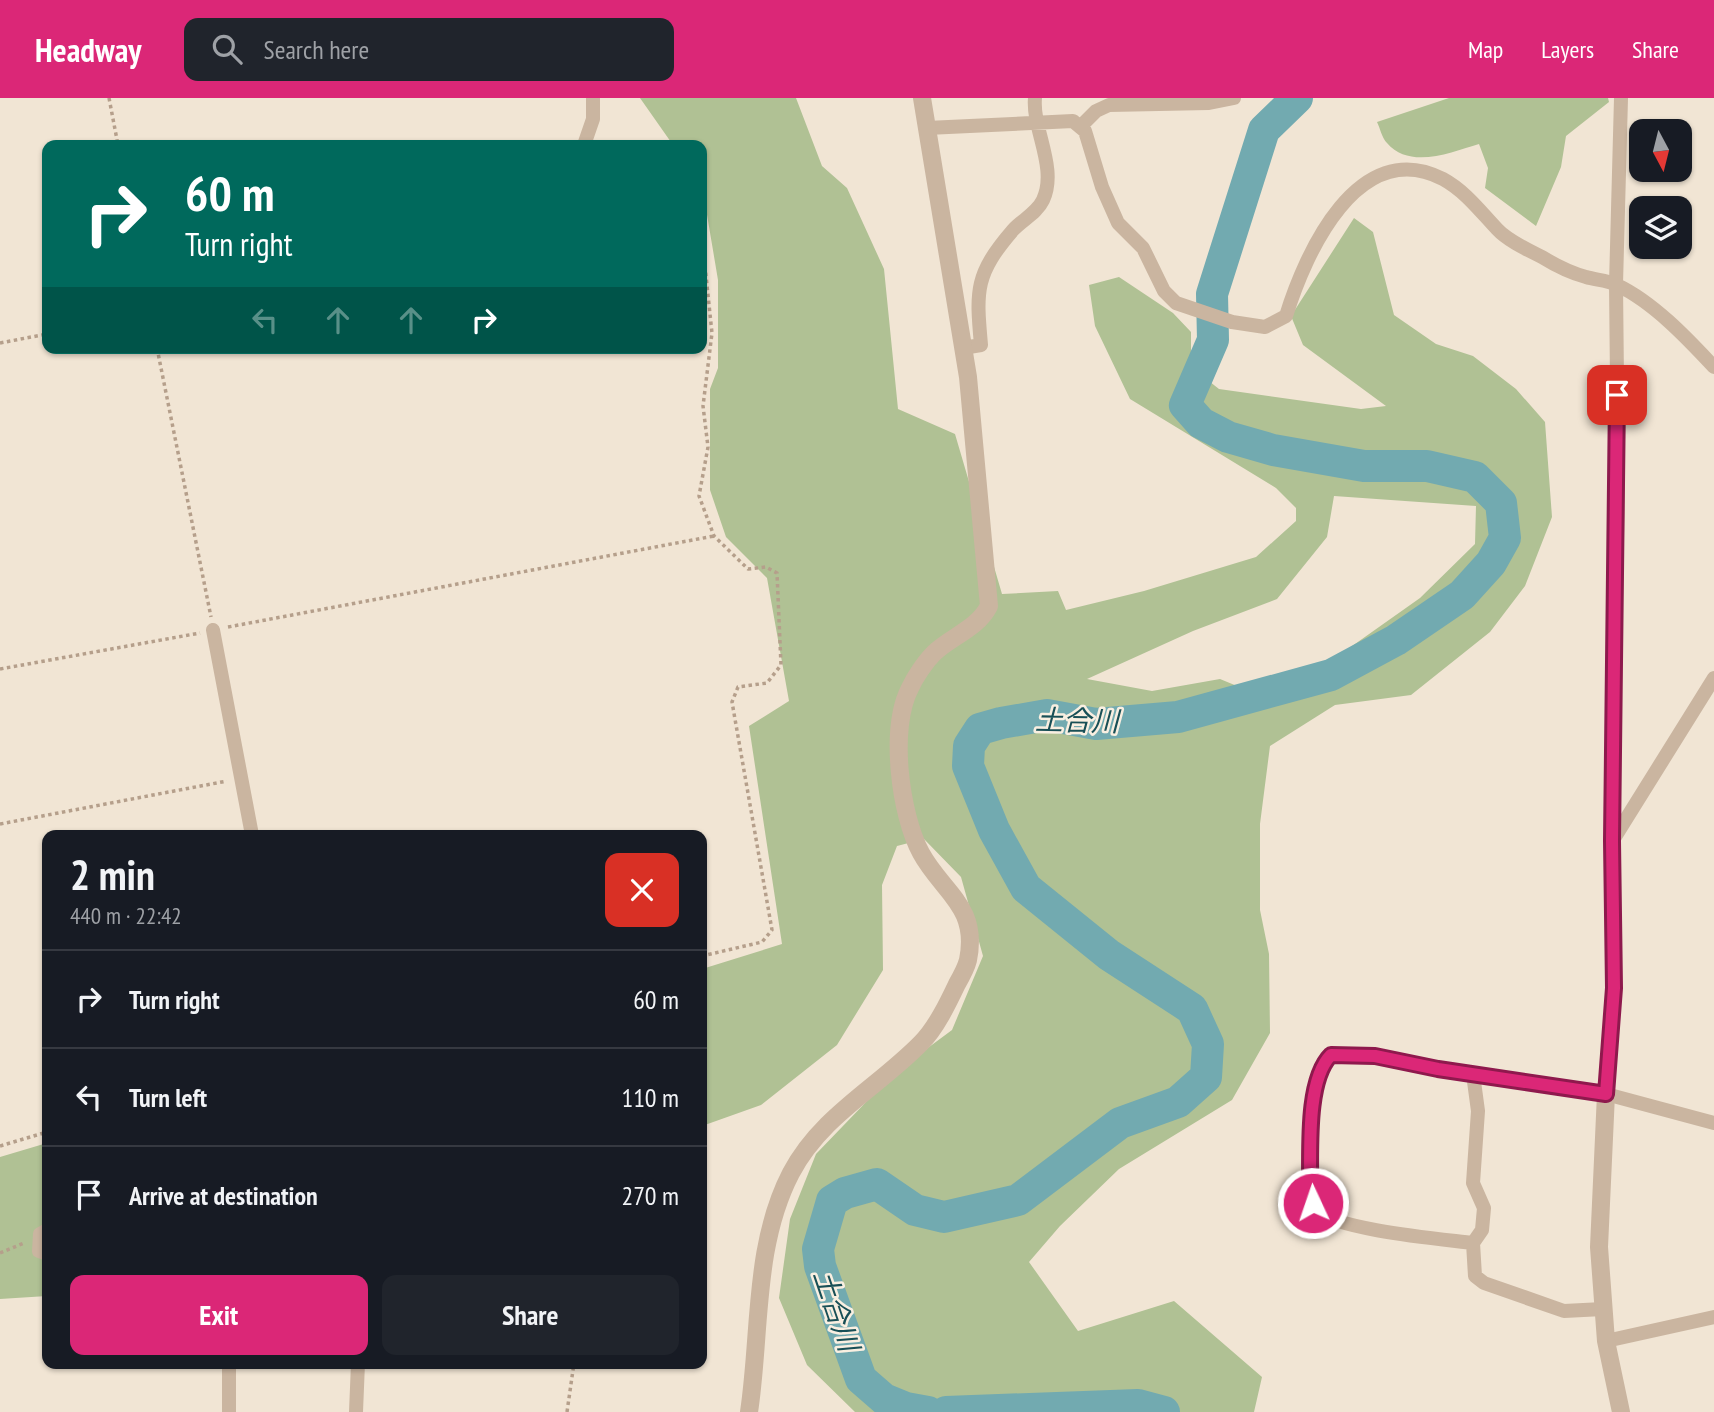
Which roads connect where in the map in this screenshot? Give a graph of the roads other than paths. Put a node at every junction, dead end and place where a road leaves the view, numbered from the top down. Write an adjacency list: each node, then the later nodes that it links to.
1 (593, 98): 9 (street)
2 (922, 98): 8 (street)
3 (1035, 98): 6 (street)
4 (1234, 98): 7 (street)
5 (1621, 98): 10 (street)
6 (1039, 121): 7 (street); 8 (street); 11 (street)
7 (1080, 127): 10 (street)
8 (927, 128): 11 (street)
9 (586, 140)
10 (1616, 284): 12 (street); 16 (street)
11 (963, 348): 28 (street)
12 (1714, 367)
13 (213, 630): 15 (street)
14 (1714, 678): 16 (street)
15 (251, 830)
16 (1612, 841): 18 (street)
17 (1473, 1073): 18 (street); 20 (street); 20 (street)
18 (1606, 1094): 19 (street); 21 (street)
19 (1714, 1123)
20 (1473, 1243): 21 (street)
21 (1603, 1309): 23 (street)
22 (1714, 1317): 23 (street)
23 (1606, 1341): 29 (street)
24 (229, 1369): 26 (street)
25 (358, 1369): 27 (street)
26 (229, 1412)
27 (356, 1412)
28 (748, 1412)
29 (1621, 1412)

